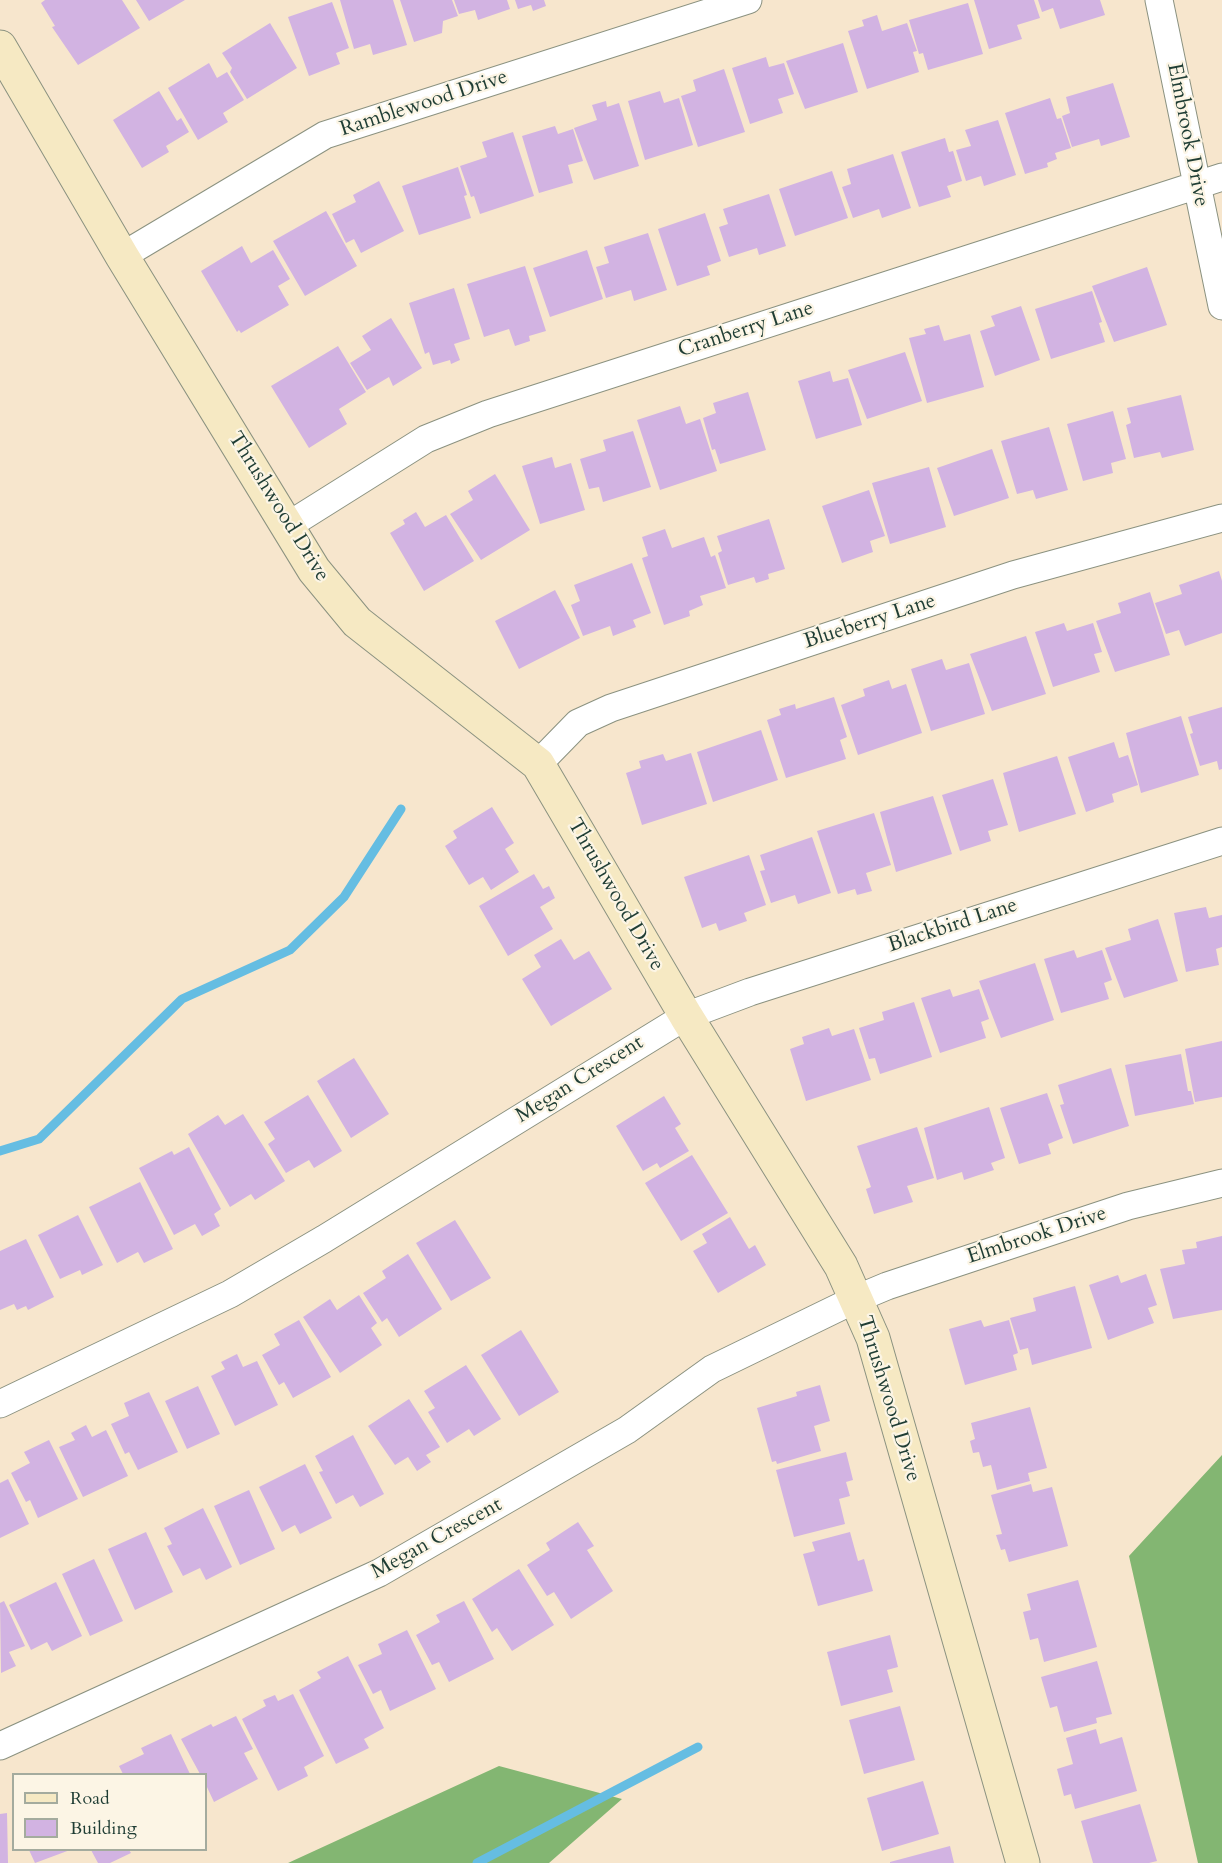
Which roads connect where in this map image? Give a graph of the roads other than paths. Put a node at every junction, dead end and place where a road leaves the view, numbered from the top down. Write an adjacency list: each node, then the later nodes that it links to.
1 (748, 0): 6 (street, Ramblewood Drive)
2 (1160, 0): 5 (street, Elmbrook Drive)
3 (0, 47): 6 (street, Thrushwood Drive)
4 (1222, 177): 5 (street, Cranberry Lane)
5 (1196, 185): 7 (street, Elmbrook Drive); 9 (street, Cranberry Lane)
6 (122, 256): 9 (street, Thrushwood Drive)
7 (1222, 306)
8 (1222, 518): 10 (street, Blueberry Lane)
9 (289, 525): 10 (street, Thrushwood Drive)
10 (538, 764): 12 (street, Thrushwood Drive)
11 (1222, 841): 12 (street, Blackbird Lane)
12 (686, 1016): 14 (street, Thrushwood Drive); 15 (street, Megan Crescent)
13 (1222, 1183): 14 (street, Elmbrook Drive)
14 (856, 1299): 16 (street, Megan Crescent); 17 (street, Thrushwood Drive)
15 (0, 1404)
16 (0, 1746)
17 (1023, 1863)

